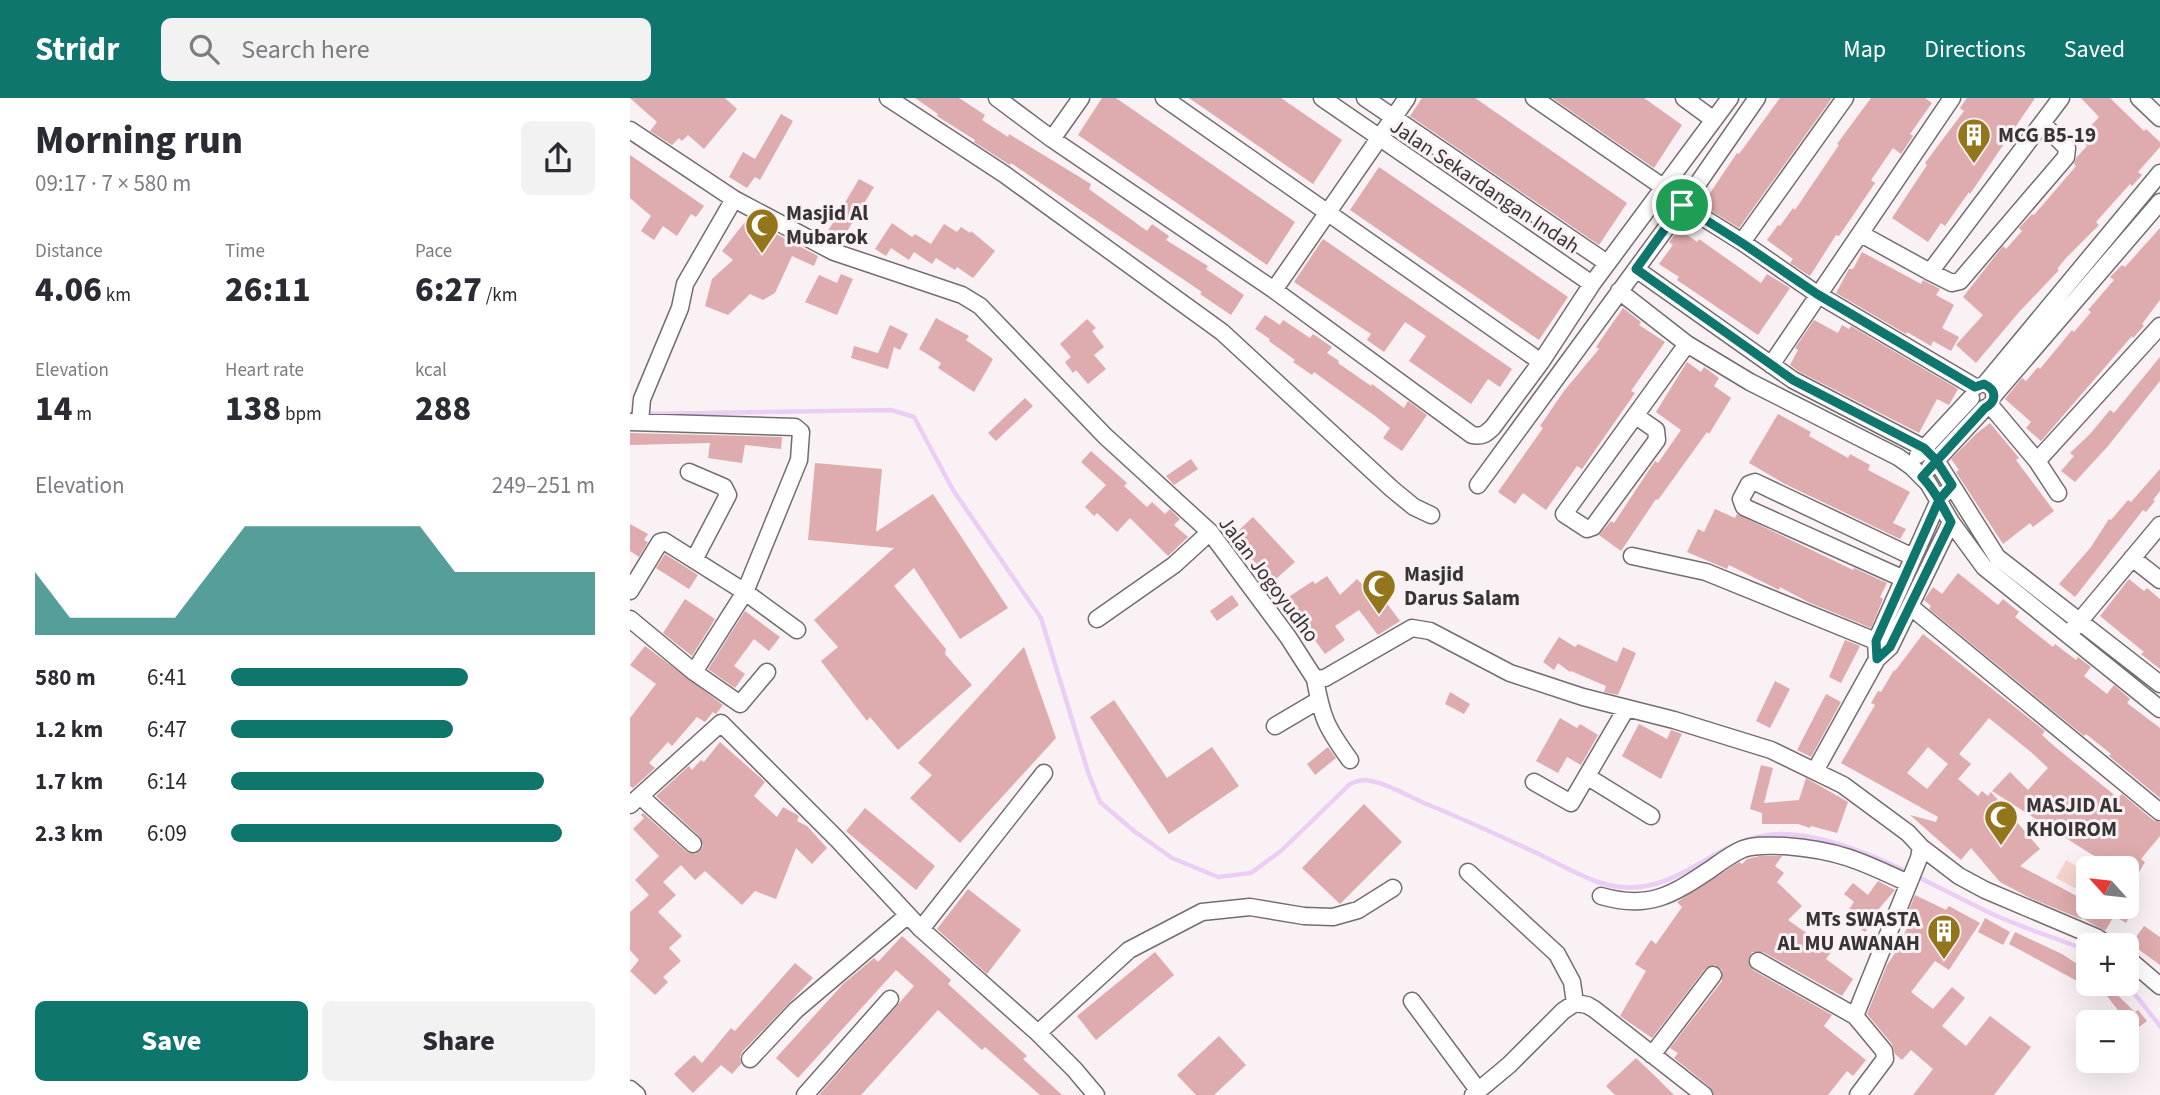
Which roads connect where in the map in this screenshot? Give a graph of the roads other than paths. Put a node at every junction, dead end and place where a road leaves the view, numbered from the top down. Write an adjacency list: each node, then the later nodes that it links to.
1 (888, 98): 54 (street)
2 (997, 98): 22 (street)
3 (1081, 98): 22 (street)
4 (1164, 98): 28 (street)
5 (1322, 98): 21 (street, Jalan Sekardangan Indah)
6 (1365, 98): 16 (street, Jalan Sekardangan Indah)
7 (1407, 98): 16 (street)
8 (1534, 98): 24 (street)
9 (1684, 98): 18 (street)
10 (1730, 98): 18 (street)
11 (1757, 98): 27 (street)
12 (1845, 98): 30 (street)
13 (1952, 98): 29 (street)
14 (2061, 98): 19 (street)
15 (2140, 98): 17 (street)
16 (1393, 118): 21 (street); 31 (street, Jalan Sekardangan Indah)
17 (2160, 118)
18 (1714, 120): 24 (street)
19 (2043, 124): 33 (street); 33 (street)
20 (630, 130): 25 (street, Jalan Jogoyudho)
21 (1378, 138): 28 (street); 34 (street, Jalan Sekardangan Indah)
22 (1052, 139): 35 (street)
23 (2160, 173): 42 (street)
24 (1663, 187): 31 (street)
25 (734, 199): 44 (street); 57 (street, Jalan Jogoyudho)
26 (2160, 202): 42 (street)
27 (1682, 205): 30 (street); 32 (street)
28 (1326, 212): 35 (street); 40 (street)
29 (1861, 234): 33 (street); 37 (street)
30 (1742, 243): 37 (street)
31 (1607, 263): 34 (street)
32 (1636, 269): 36 (street); 41 (street)
33 (1930, 272)
34 (1592, 284): 40 (street)
35 (1274, 290): 40 (street)
36 (1619, 291): 39 (street); 50 (street)
37 (1817, 294): 41 (street); 42 (street)
38 (2160, 327): 47 (street)
39 (1687, 344): 43 (street); 48 (street)
40 (1541, 362)
41 (1770, 365): 45 (street)
42 (1983, 396): 45 (street); 46 (street); 47 (street)
43 (1636, 416): 43 (street)
44 (637, 421): 65 (street)
45 (1924, 448): 46 (street); 48 (street)
46 (1936, 460): 48 (street); 51 (street)
47 (2037, 461): 52 (street)
48 (1916, 471): 53 (street)
49 (689, 472): 61 (street)
50 (1478, 485)
51 (1952, 485): 53 (street); 69 (street)
52 (2058, 493)
53 (1939, 500): 55 (street); 59 (street)
54 (1431, 515)
55 (1951, 522): 66 (street); 71 (street)
56 (2160, 525): 60 (street)
57 (1210, 532): 68 (street); 75 (street, Jalan Jogoyudho)
58 (1632, 556): 72 (street)
59 (1913, 557): 62 (street); 62 (street)
60 (2132, 558): 63 (street); 69 (street)
61 (694, 560): 64 (street); 65 (street)
62 (1904, 579): 72 (street)
63 (2160, 580)
64 (630, 591)
65 (745, 592): 70 (street); 73 (street)
66 (1911, 607): 72 (street); 89 (street)
67 (630, 619): 73 (street)
68 (1097, 619)
69 (2079, 621): 71 (street); 76 (street)
70 (797, 630)
71 (2067, 636): 80 (street)
72 (1883, 644): 84 (street)
73 (694, 672): 78 (street)
74 (767, 672): 78 (street)
75 (1315, 679): 77 (street); 79 (street)
76 (2160, 684)
77 (1319, 699): 82 (street); 83 (street)
78 (740, 704): 81 (street)
79 (1626, 709): 84 (street); 86 (street)
80 (2160, 709)
81 (721, 723): 88 (street); 97 (street)
82 (1275, 726)
83 (1350, 760)
84 (1815, 771): 92 (street)
85 (1044, 773): 98 (street)
86 (1588, 777): 87 (street); 90 (street)
87 (1534, 782)
88 (635, 800): 91 (street)
89 (2160, 812)
90 (1651, 816)
91 (694, 844)
92 (1920, 852): 94 (street); 99 (street)
93 (1468, 872): 106 (street)
94 (1910, 879): 96 (street); 107 (street)
95 (1393, 888): 108 (street)
96 (1601, 896)
97 (908, 915): 98 (street); 110 (street)
98 (921, 929): 108 (street)
99 (2087, 933)
100 (1758, 961): 107 (street)
101 (2139, 968): 103 (street)
102 (1713, 975): 109 (street)
103 (2160, 986)
104 (890, 999): 114 (street)
105 (1412, 1001): 112 (street)
106 (1574, 1003): 109 (street); 112 (street)
107 (1855, 1016): 117 (street)
108 (1038, 1033): 115 (street)
109 (1652, 1055): 116 (street)
110 (750, 1059)
111 (630, 1090): 113 (street)
112 (1475, 1093)
113 (637, 1095)
114 (805, 1095)
115 (1096, 1095)
116 (1704, 1095)
117 (1858, 1095)

